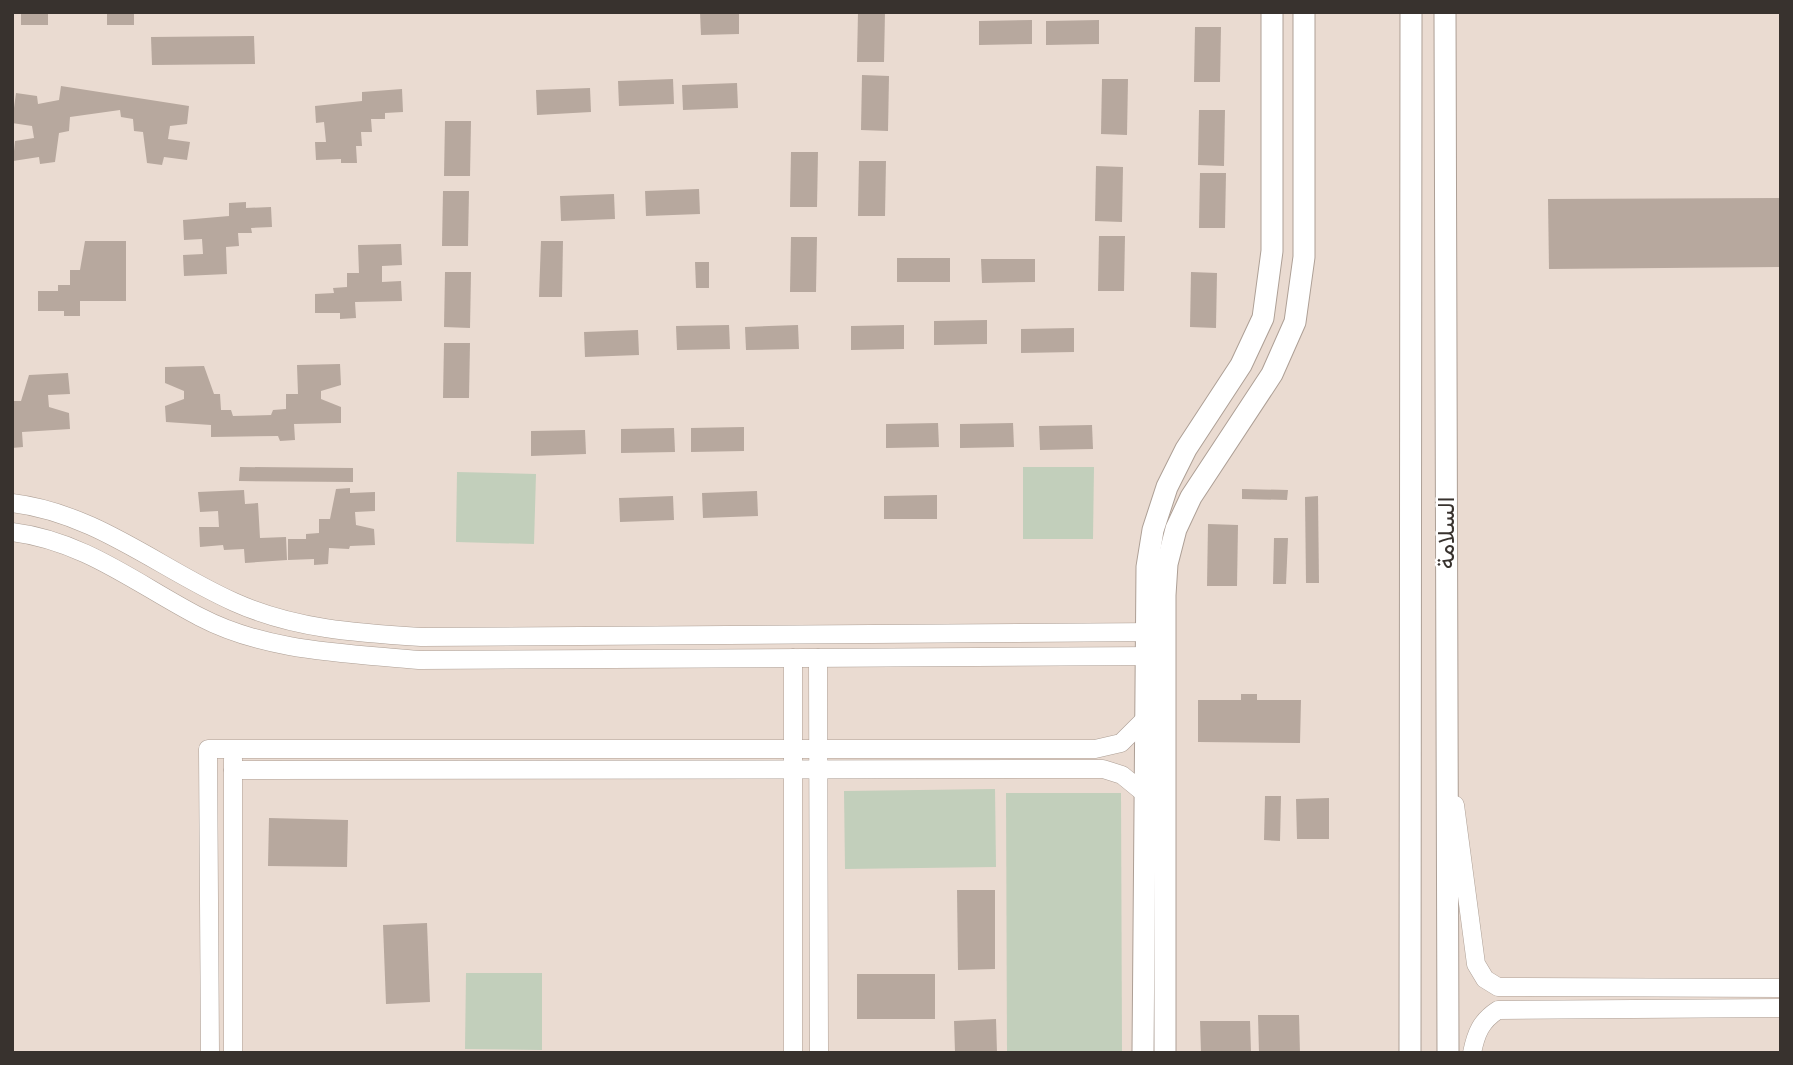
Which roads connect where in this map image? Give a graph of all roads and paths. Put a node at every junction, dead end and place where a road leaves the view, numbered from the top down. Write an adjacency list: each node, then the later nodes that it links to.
1 (1272, 12): 7 (street)
2 (1304, 12): 7 (street)
3 (1411, 12): 28 (street, السلامة)
4 (1445, 12): 12 (street, السلامة)
5 (12, 503): 7 (street)
6 (12, 531): 9 (street)
7 (1154, 632): 8 (street)
8 (1155, 656): 10 (street); 11 (street); 27 (street)
9 (793, 658): 10 (street); 13 (street)
10 (818, 658): 15 (street)
11 (1144, 720): 15 (street); 19 (street)
12 (1446, 738): 20 (street); 29 (street, السلامة)
13 (793, 748): 14 (street); 15 (street); 17 (street)
14 (233, 749): 18 (street); 22 (street)
15 (819, 749): 16 (street)
16 (819, 768): 17 (street); 19 (street); 25 (street)
17 (793, 769): 18 (street); 24 (street)
18 (233, 770): 23 (street)
19 (1144, 793): 26 (street)
20 (1781, 988)
21 (1781, 1008): 30 (street)
22 (210, 1053)
23 (233, 1053)
24 (793, 1053)
25 (819, 1053)
26 (1143, 1053)
27 (1165, 1053)
28 (1410, 1053)
29 (1448, 1053)
30 (1472, 1053)

